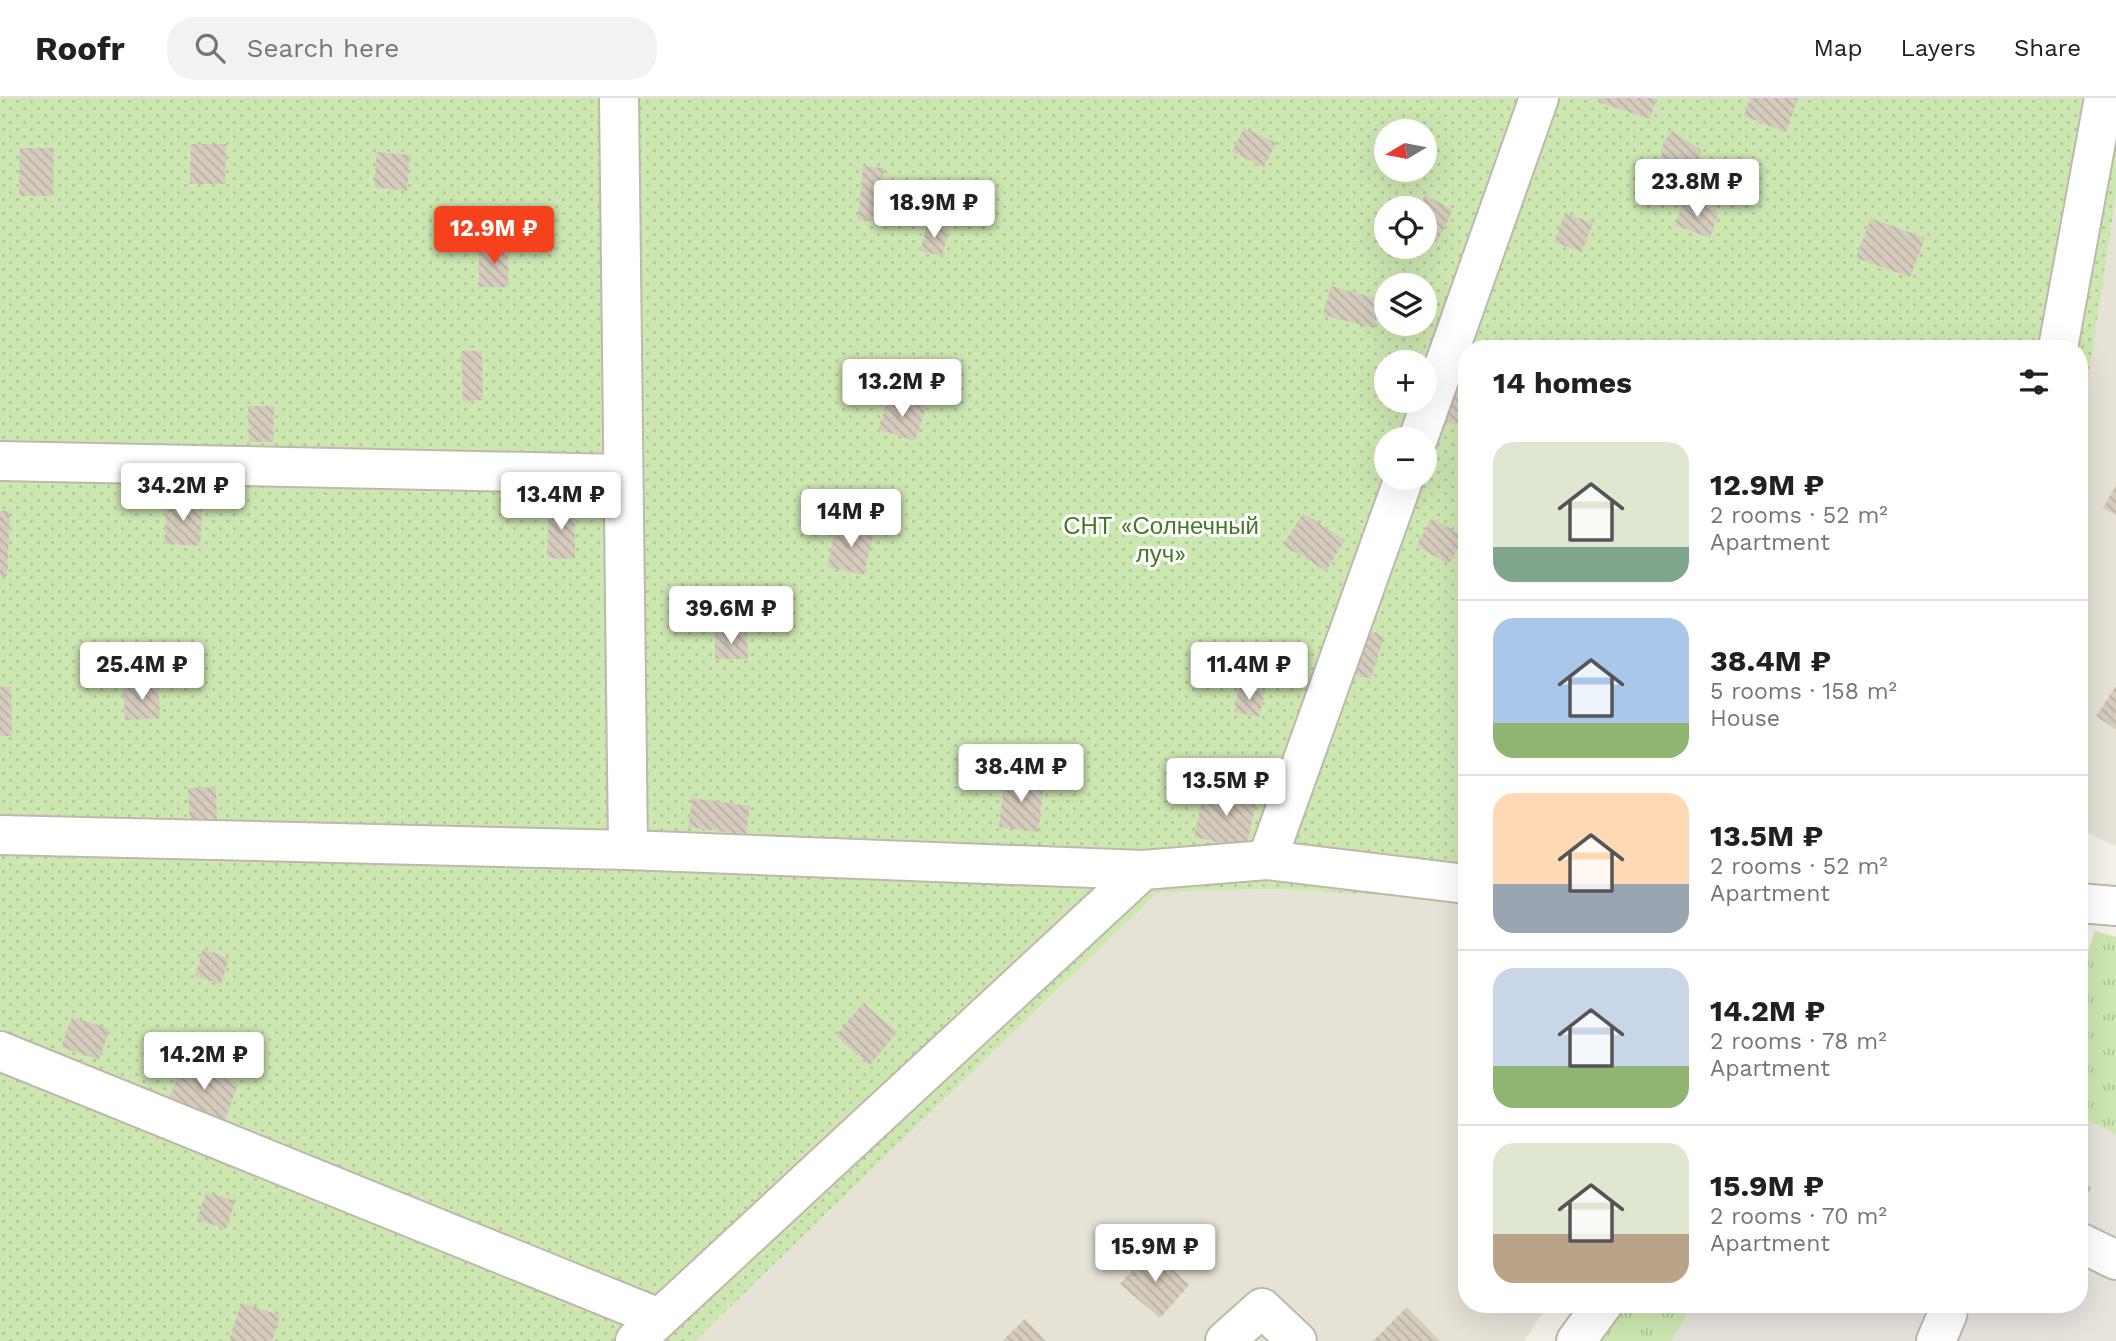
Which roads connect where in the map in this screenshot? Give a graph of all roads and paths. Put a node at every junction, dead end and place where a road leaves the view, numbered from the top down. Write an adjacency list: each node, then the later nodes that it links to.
1 (618, 98): 7 (street)
2 (1539, 98): 5 (street)
3 (2104, 98): 4 (street)
4 (2059, 340)
5 (1422, 427)
6 (0, 461): 7 (street)
7 (623, 474): 10 (street)
8 (1400, 490): 11 (street)
9 (0, 835): 10 (street)
10 (628, 850): 12 (street)
11 (1267, 860): 12 (street); 13 (street)
12 (1143, 870): 21 (street)
13 (1458, 883)
14 (2088, 904): 15 (street)
15 (2116, 906)
16 (0, 1051): 21 (street)
17 (2088, 1246): 18 (street)
18 (2116, 1260)
19 (1596, 1313): 24 (street)
20 (1948, 1313): 25 (street)
21 (647, 1330)
22 (1225, 1341): 23 (street)
23 (1297, 1341)
24 (1576, 1341)
25 (1936, 1341)

